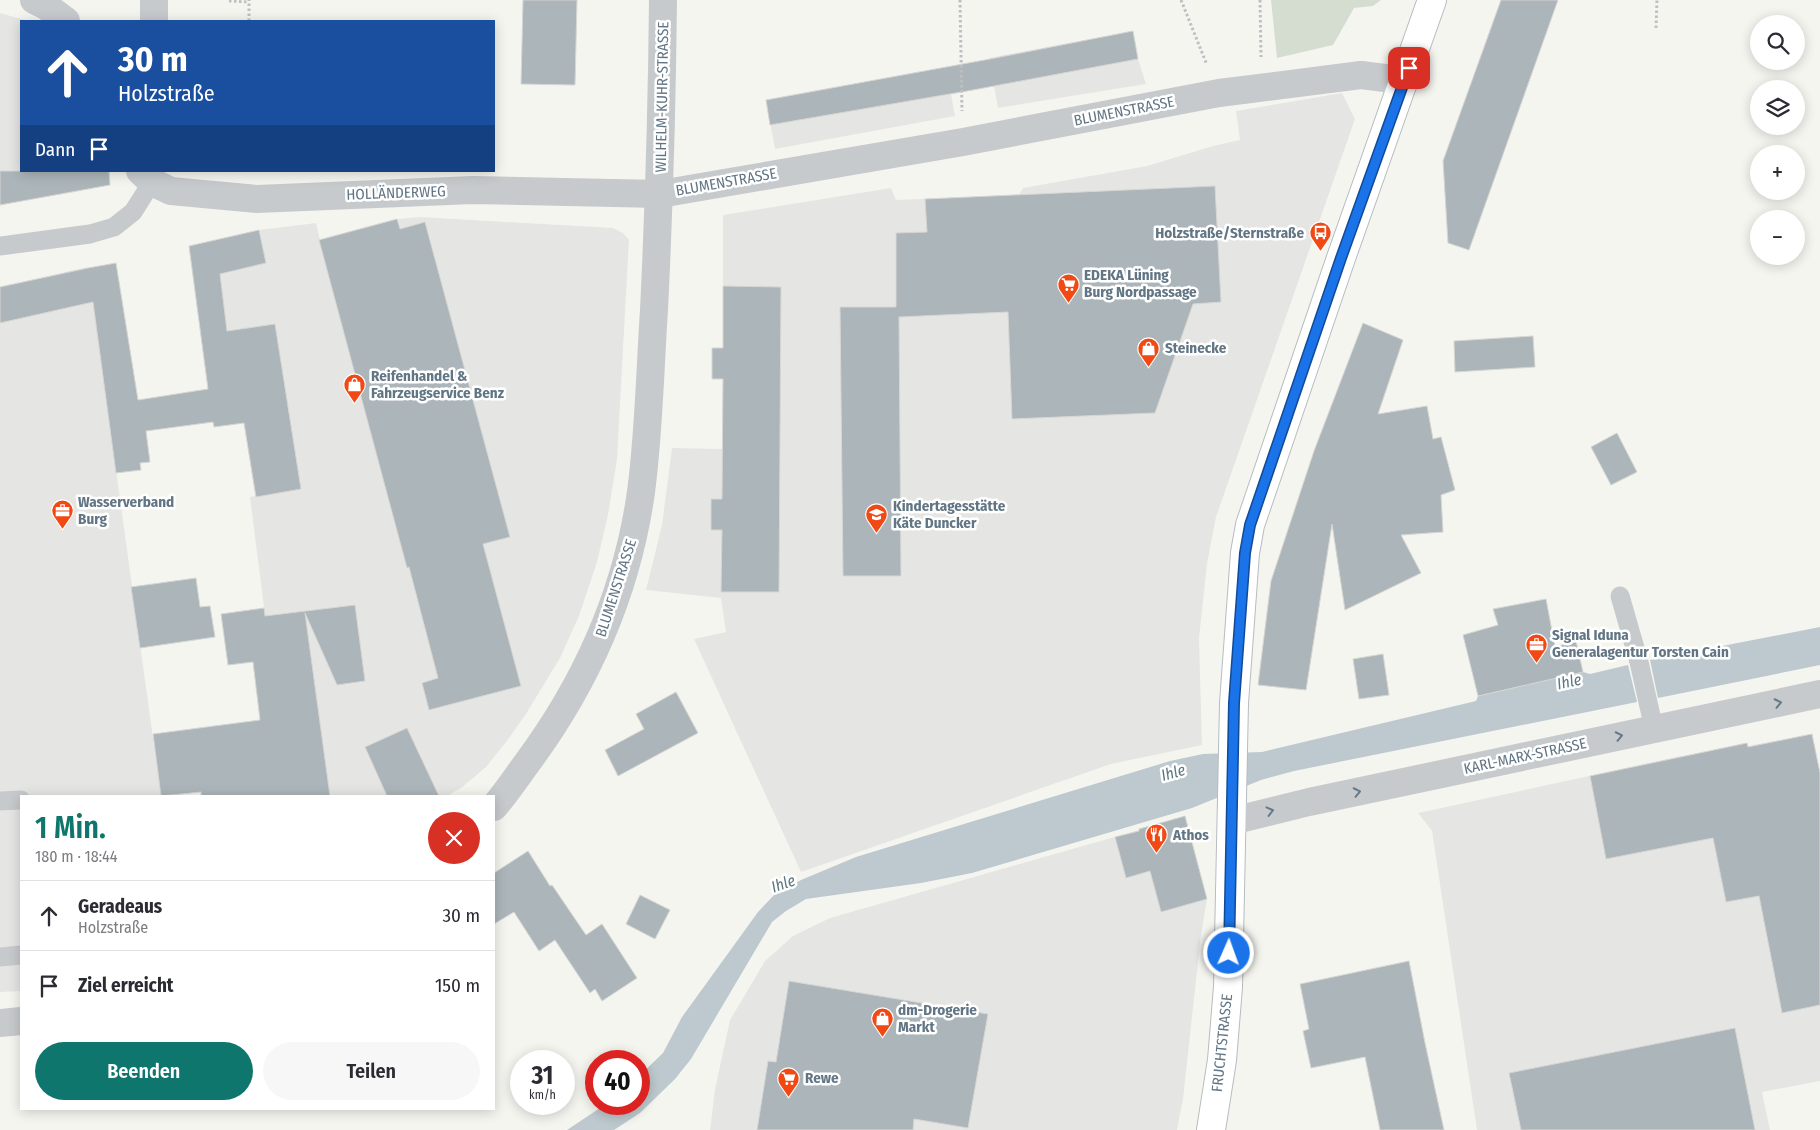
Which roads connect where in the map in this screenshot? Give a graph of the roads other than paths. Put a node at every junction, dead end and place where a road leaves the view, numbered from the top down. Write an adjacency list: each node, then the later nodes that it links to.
1 (34, 0): 5 (street)
2 (154, 0): 6 (street)
3 (663, 0): 9 (street, WILHELM-KUHR-STRASSE)
4 (1432, 0): 7 (street, FRUCHTSTRASSE)
5 (65, 20)
6 (154, 20)
7 (1403, 85): 9 (street, BLUMENSTRASSE); 17 (street, FRUCHTSTRASSE)
8 (148, 175): 9 (street, HOLLÄNDERWEG); 10 (lane)
9 (660, 194): 16 (street, BLUMENSTRASSE)
10 (0, 246)
11 (1620, 596): 13 (lane)
12 (1820, 694): 13 (street, KARL-MARX-STRASSE, one-way to 12)
13 (1654, 729): 17 (street, KARL-MARX-STRASSE, one-way to 13)
14 (20, 800): 15 (lane)
15 (0, 801)
16 (495, 806)
17 (1232, 814): 22 (street, FRUCHTSTRASSE)
18 (20, 955): 19 (lane)
19 (0, 957)
20 (20, 1021): 21 (street)
21 (0, 1022)
22 (1211, 1130)

